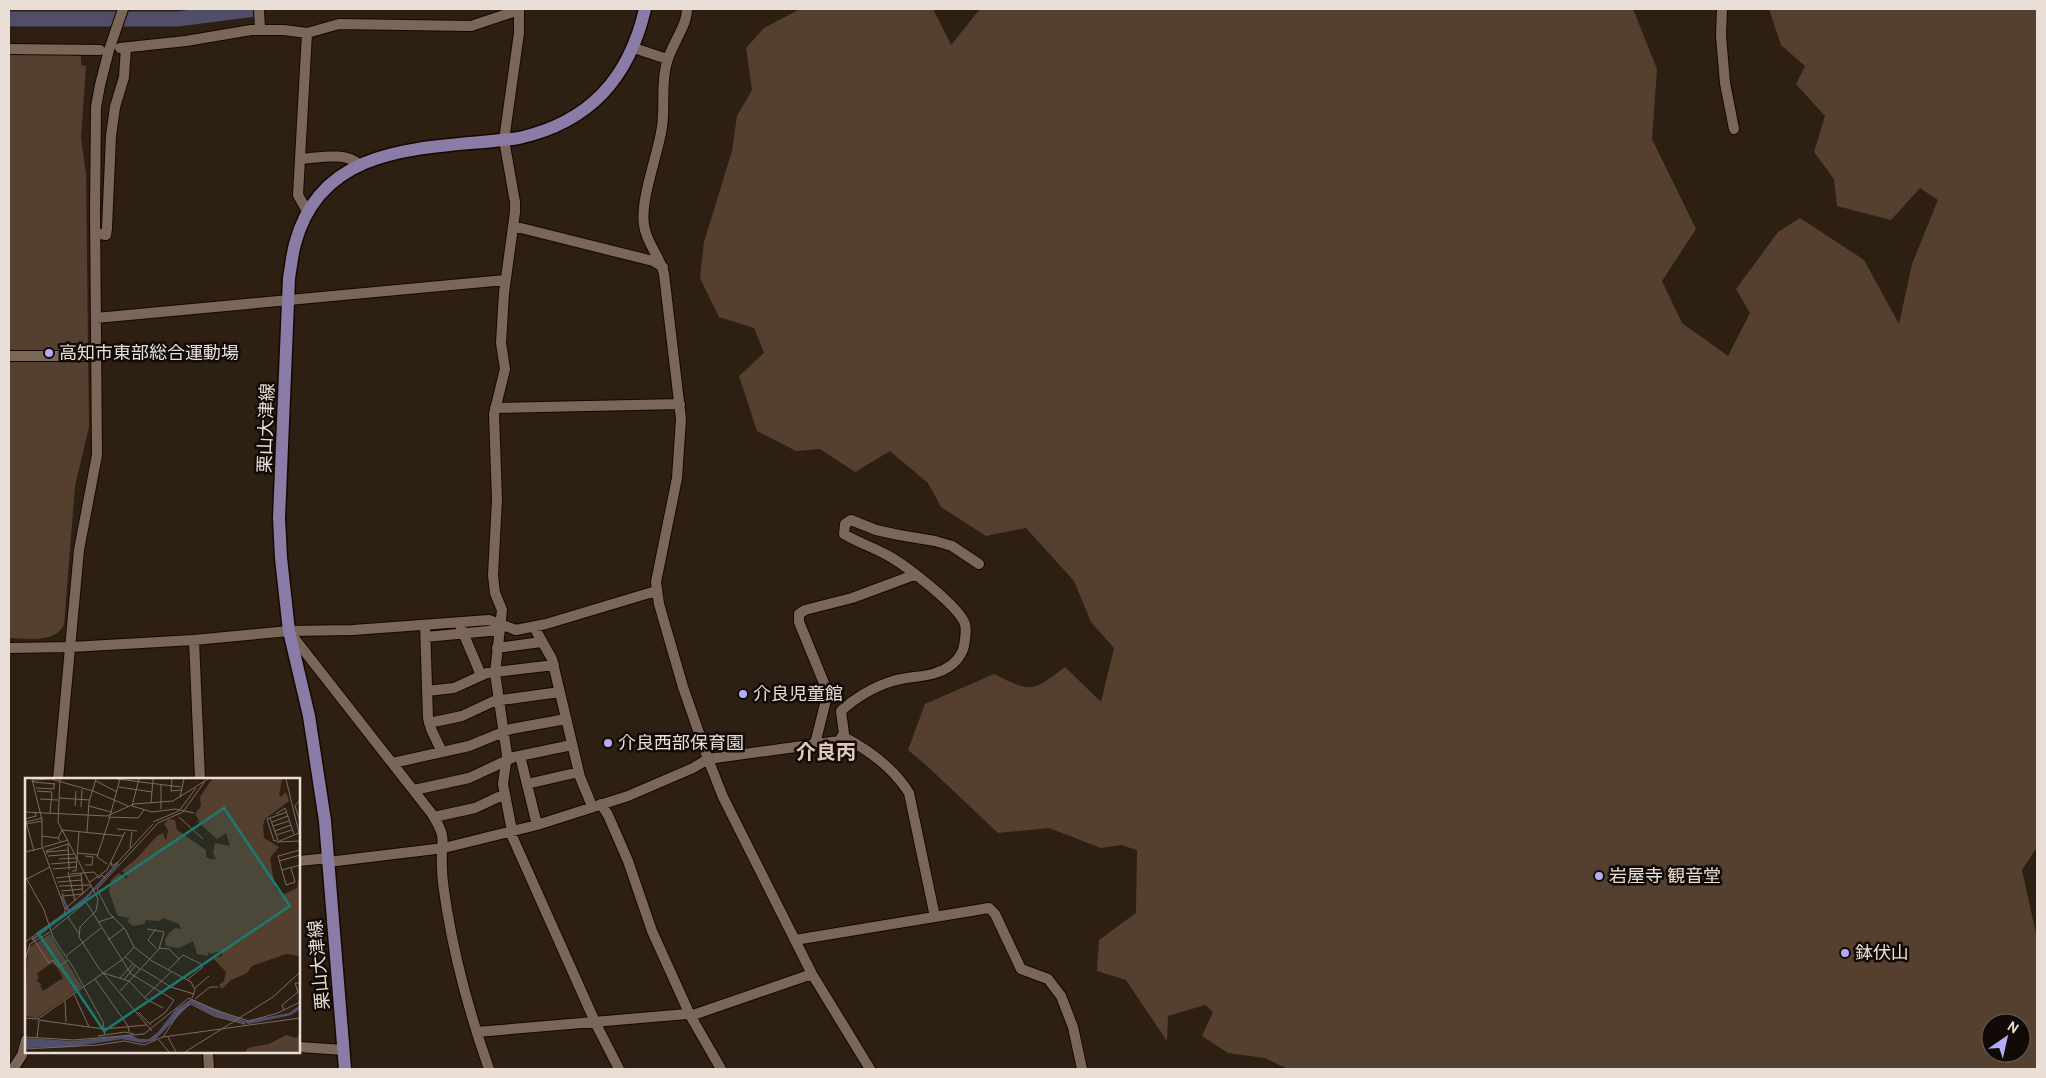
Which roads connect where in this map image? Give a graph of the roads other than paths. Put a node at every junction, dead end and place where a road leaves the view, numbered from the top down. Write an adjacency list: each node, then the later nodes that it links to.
1 (123, 9): 18 (street)
2 (259, 9): 6 (street)
3 (645, 9): 8 (main road, 栗山大津線)
4 (687, 9): 11 (street)
5 (1722, 9): 12 (street)
6 (260, 27): 7 (street); 18 (street)
7 (307, 33): 13 (street); 14 (street)
8 (634, 48): 11 (street); 13 (main road, 栗山大津線)
9 (9, 49): 10 (street)
10 (100, 50)
11 (667, 59): 19 (street)
12 (1734, 129)
13 (504, 140): 15 (main road, 栗山大津線); 17 (street)
14 (300, 159): 15 (street); 16 (street)
15 (360, 165): 16 (main road, 栗山大津線)
16 (308, 213): 21 (main road, 栗山大津線)
17 (513, 226): 19 (street); 20 (street)
18 (95, 233): 22 (street)
19 (662, 267): 25 (street)
20 (505, 280): 21 (street); 26 (street)
21 (289, 300): 22 (street); 34 (main road, 栗山大津線)
22 (96, 318): 24 (street)
23 (9, 356): 24 (street)
24 (97, 356): 38 (street)
25 (680, 404): 26 (street); 29 (street)
26 (495, 408): 31 (street)
27 (979, 564): 28 (street)
28 (914, 575): 50 (street); 51 (street)
29 (656, 591): 32 (street); 55 (street)
30 (425, 625): 33 (street); 34 (street); 35 (street)
31 (499, 627): 32 (street); 33 (street); 40 (street)
32 (534, 627): 37 (street)
33 (461, 628): 35 (street); 43 (street)
34 (289, 631): 36 (street); 57 (street); 69 (main road, 栗山大津線)
35 (426, 636): 44 (street)
36 (194, 640): 38 (street); 60 (street)
37 (541, 642): 40 (street); 41 (street)
38 (71, 647): 39 (street); 59 (street)
39 (9, 648)
40 (497, 648): 42 (street)
41 (554, 665): 42 (street); 45 (street)
42 (495, 673): 43 (street); 46 (street)
43 (481, 675): 44 (street)
44 (428, 691): 48 (street)
45 (560, 692): 46 (street); 47 (street)
46 (499, 700): 48 (street); 49 (street)
47 (566, 718): 49 (street); 52 (street)
48 (430, 723): 53 (street)
49 (504, 731): 53 (street); 56 (street)
50 (842, 736): 51 (street); 71 (street)
51 (815, 744): 55 (street)
52 (572, 745): 54 (street); 58 (street)
53 (442, 752): 57 (street)
54 (520, 756): 56 (street); 61 (street)
55 (708, 759): 64 (street); 72 (street)
56 (506, 760): 62 (street); 63 (street)
57 (393, 763): 62 (street)
58 (579, 772): 61 (street); 64 (street)
59 (58, 778)
60 (200, 778)
61 (527, 784): 66 (street)
62 (414, 790): 65 (street)
63 (505, 794): 65 (street); 67 (street)
64 (596, 805): 66 (street); 74 (street)
65 (434, 817): 68 (street)
66 (537, 825): 67 (street)
67 (512, 831): 68 (street); 75 (street)
68 (444, 848): 69 (street); 76 (street)
69 (328, 860): 70 (street); 79 (main road, 栗山大津線)
70 (300, 861)
71 (935, 916): 72 (street); 88 (street)
72 (796, 940): 73 (street)
73 (812, 974): 74 (street); 87 (street)
74 (690, 1015): 75 (street); 86 (street)
75 (595, 1022): 76 (street); 85 (street)
76 (477, 1032): 84 (street)
77 (25, 1044): 81 (street)
78 (300, 1047): 79 (street)
79 (344, 1050): 83 (main road, 栗山大津線)
80 (208, 1053): 82 (street)
81 (13, 1067)
82 (209, 1069)
83 (345, 1069)
84 (489, 1069)
85 (619, 1069)
86 (721, 1069)
87 (870, 1069)
88 (1082, 1069)

